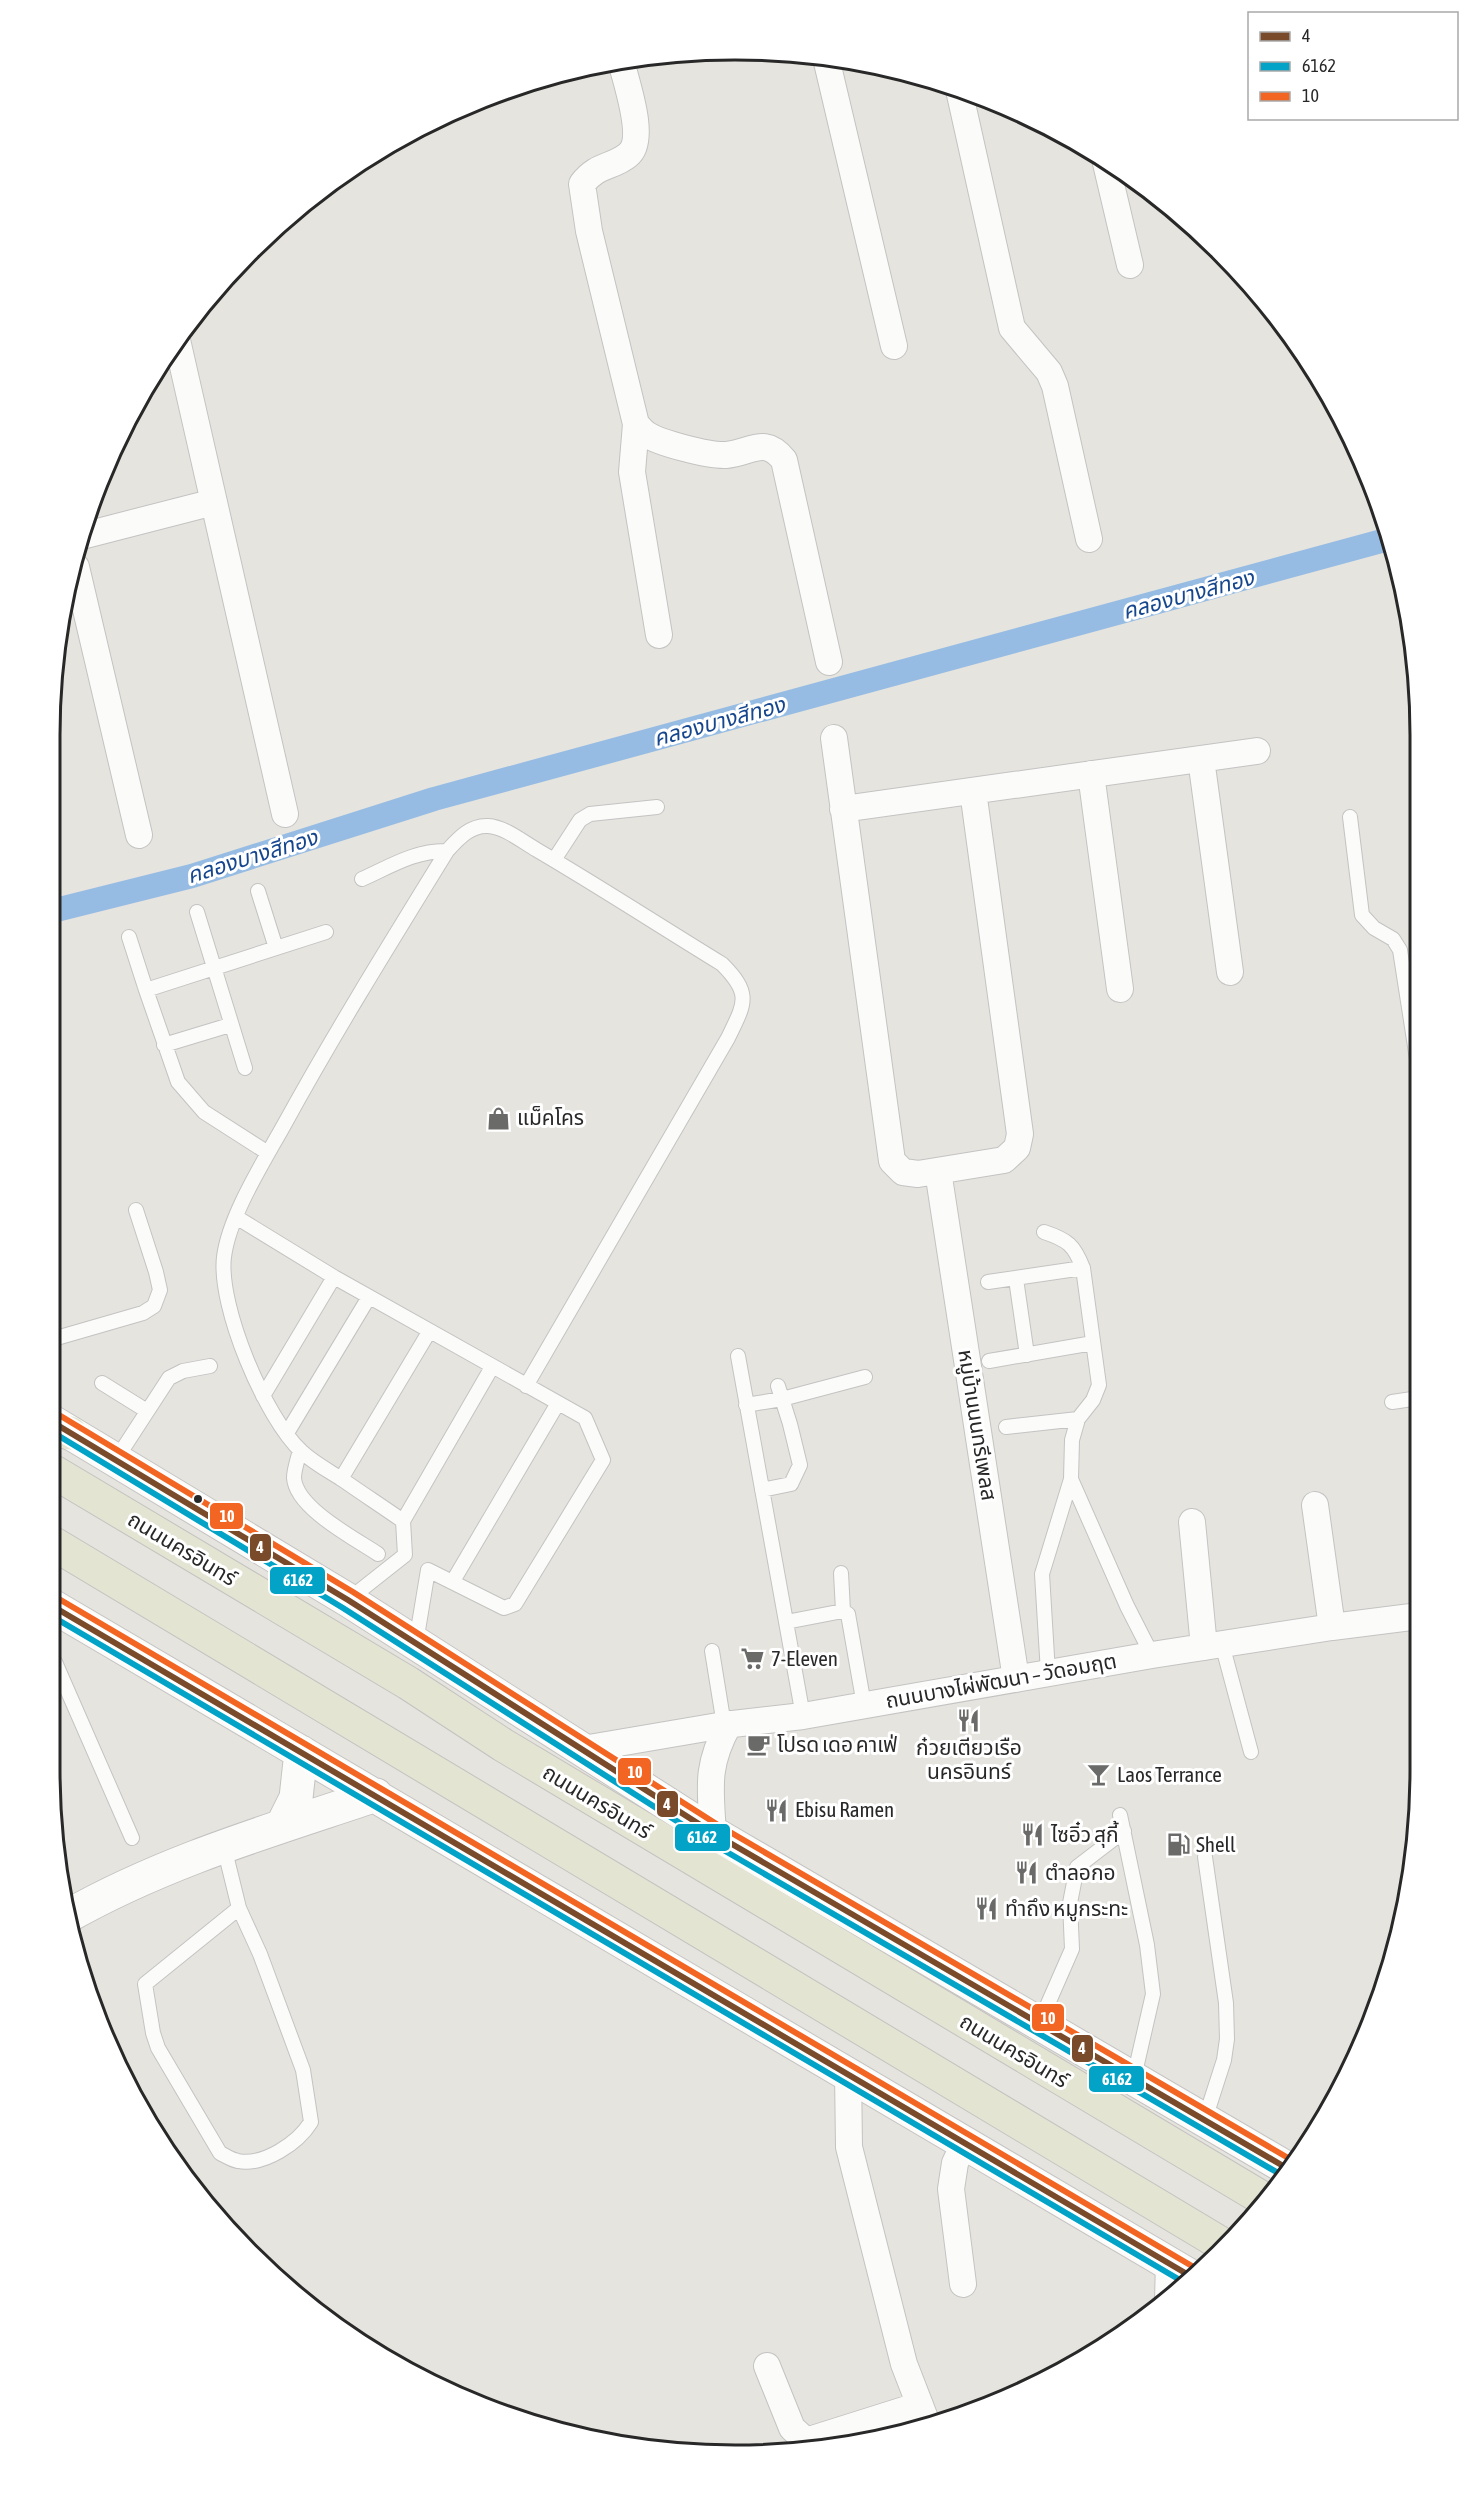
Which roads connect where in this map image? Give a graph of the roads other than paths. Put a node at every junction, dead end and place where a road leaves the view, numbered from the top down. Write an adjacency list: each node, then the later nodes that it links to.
1 (828, 67): 6 (street)
2 (623, 70): 8 (street)
3 (961, 99): 11 (street)
4 (1108, 173): 5 (street)
5 (1130, 264)
6 (894, 346)
7 (180, 352): 9 (street)
8 (636, 424): 13 (street); 14 (street)
9 (214, 502): 10 (street); 22 (street)
10 (91, 534)
11 (1089, 539)
12 (78, 581): 24 (street)
13 (659, 635)
14 (829, 662)
15 (834, 738): 21 (street)
16 (1257, 751): 17 (street)
17 (1201, 759): 18 (street); 34 (street)
18 (1091, 774): 19 (street); 35 (street)
19 (973, 791): 21 (street); 42 (street)
20 (657, 807): 26 (lane)
21 (843, 809): 42 (street)
22 (285, 814)
23 (1350, 817): 37 (lane)
24 (139, 835)
25 (447, 851): 26 (lane); 27 (lane); 41 (lane)
26 (555, 860): 61 (lane)
27 (362, 879)
28 (258, 891): 32 (lane)
29 (197, 912): 33 (lane)
30 (326, 932): 32 (lane)
31 (129, 937): 36 (lane)
32 (276, 948): 33 (lane)
33 (214, 967): 36 (lane); 38 (lane)
34 (1230, 972)
35 (1120, 989)
36 (146, 990): 39 (lane)
37 (1410, 1014)
38 (230, 1025): 39 (lane); 40 (lane)
39 (164, 1045): 41 (lane)
40 (245, 1068)
41 (268, 1153): 44 (lane)
42 (938, 1171): 98 (street, หมู่บ้านนนทรีเพลส)
43 (136, 1210): 52 (lane)
44 (236, 1217): 47 (lane); 63 (lane)
45 (1044, 1232): 46 (lane)
46 (1083, 1268): 48 (lane); 53 (lane)
47 (333, 1277): 50 (lane); 63 (lane)
48 (1016, 1278): 49 (lane); 54 (lane)
49 (988, 1282)
50 (369, 1297): 51 (lane); 72 (lane)
51 (429, 1332): 58 (lane); 76 (lane)
52 (60, 1337)
53 (1093, 1343): 54 (lane); 69 (lane)
54 (1026, 1355): 56 (lane)
55 (738, 1356): 67 (lane)
56 (989, 1361)
57 (210, 1366): 68 (lane)
58 (492, 1367): 61 (lane); 80 (lane)
59 (865, 1377): 62 (lane)
60 (102, 1383): 68 (lane)
61 (526, 1386): 66 (lane)
62 (780, 1393): 67 (lane); 78 (lane)
63 (263, 1396): 72 (lane)
64 (1410, 1399): 65 (lane)
65 (1392, 1402)
66 (558, 1403): 85 (lane); 85 (lane)
67 (746, 1405): 78 (lane)
68 (147, 1411): 74 (lane)
69 (1078, 1419): 70 (lane); 77 (lane)
70 (1006, 1427)
71 (60, 1430): 74 (main road, ถนนนครอินทร์)
72 (287, 1433): 73 (lane)
73 (300, 1450): 76 (lane); 83 (lane)
74 (115, 1461): 86 (main road, ถนนนครอินทร์)
75 (60, 1476): 121 (main road, ถนนนครอินทร์)
76 (341, 1479): 80 (lane)
77 (1071, 1479): 95 (lane); 97 (lane)
78 (762, 1490): 90 (lane)
79 (1315, 1505): 91 (street)
80 (403, 1521): 86 (lane)
81 (1192, 1522): 93 (street)
82 (60, 1547): 122 (main road)
83 (378, 1554)
84 (841, 1573): 88 (lane)
85 (453, 1581): 92 (lane)
86 (348, 1600): 92 (main road, ถนนนครอินทร์)
87 (60, 1611): 103 (main road)
88 (843, 1611): 90 (lane); 99 (lane)
89 (1410, 1617): 91 (street, ถนนบางไผ่พัฒนา – วัดอมฤต)
90 (786, 1622): 100 (lane)
91 (1332, 1627): 93 (street, ถนนบางไผ่พัฒนา – วัดอมฤต)
92 (416, 1642): 102 (main road, ถนนนครอินทร์)
93 (1213, 1646): 95 (street, ถนนบางไผ่พัฒนา – วัดอมฤต); 104 (lane)
94 (712, 1651): 101 (lane)
95 (1152, 1655): 97 (street, ถนนบางไผ่พัฒนา – วัดอมฤต)
96 (60, 1673): 110 (lane)
97 (1048, 1673): 98 (street, ถนนบางไผ่พัฒนา – วัดอมฤต)
98 (1016, 1679): 99 (street, ถนนบางไผ่พัฒนา – วัดอมฤต)
99 (864, 1705): 100 (street, ถนนบางไผ่พัฒนา – วัดอมฤต)
100 (803, 1716): 101 (street, ถนนบางไผ่พัฒนา – วัดอมฤต)
101 (727, 1724): 102 (street, ถนนบางไผ่พัฒนา – วัดอมฤต); 109 (street)
102 (584, 1749): 109 (main road, ถนนนครอินทร์)
103 (302, 1752): 105 (main road); 107 (main road)
104 (1251, 1752)
105 (376, 1795): 107 (main road); 116 (main road)
106 (1120, 1815): 108 (lane)
107 (282, 1826): 111 (main road)
108 (1124, 1831): 115 (lane); 117 (lane)
109 (713, 1833): 115 (main road, ถนนนครอินทร์)
110 (132, 1838)
111 (224, 1845): 113 (lane); 114 (main road)
112 (1205, 1857): 118 (lane)
113 (239, 1908): 113 (lane)
114 (75, 1912)
115 (1040, 2022): 117 (main road, ถนนนครอินทร์)
116 (848, 2073): 119 (main road); 126 (street)
117 (1134, 2077): 118 (main road, ถนนนครอินทร์)
118 (1205, 2119): 120 (main road, ถนนนครอินทร์)
119 (965, 2142): 123 (main road); 124 (street)
120 (1282, 2165)
121 (1259, 2195)
122 (1217, 2242)
123 (1181, 2274)
124 (963, 2284)
125 (767, 2366): 127 (street)
126 (924, 2416): 128 (street)
127 (807, 2441)
128 (809, 2441)

